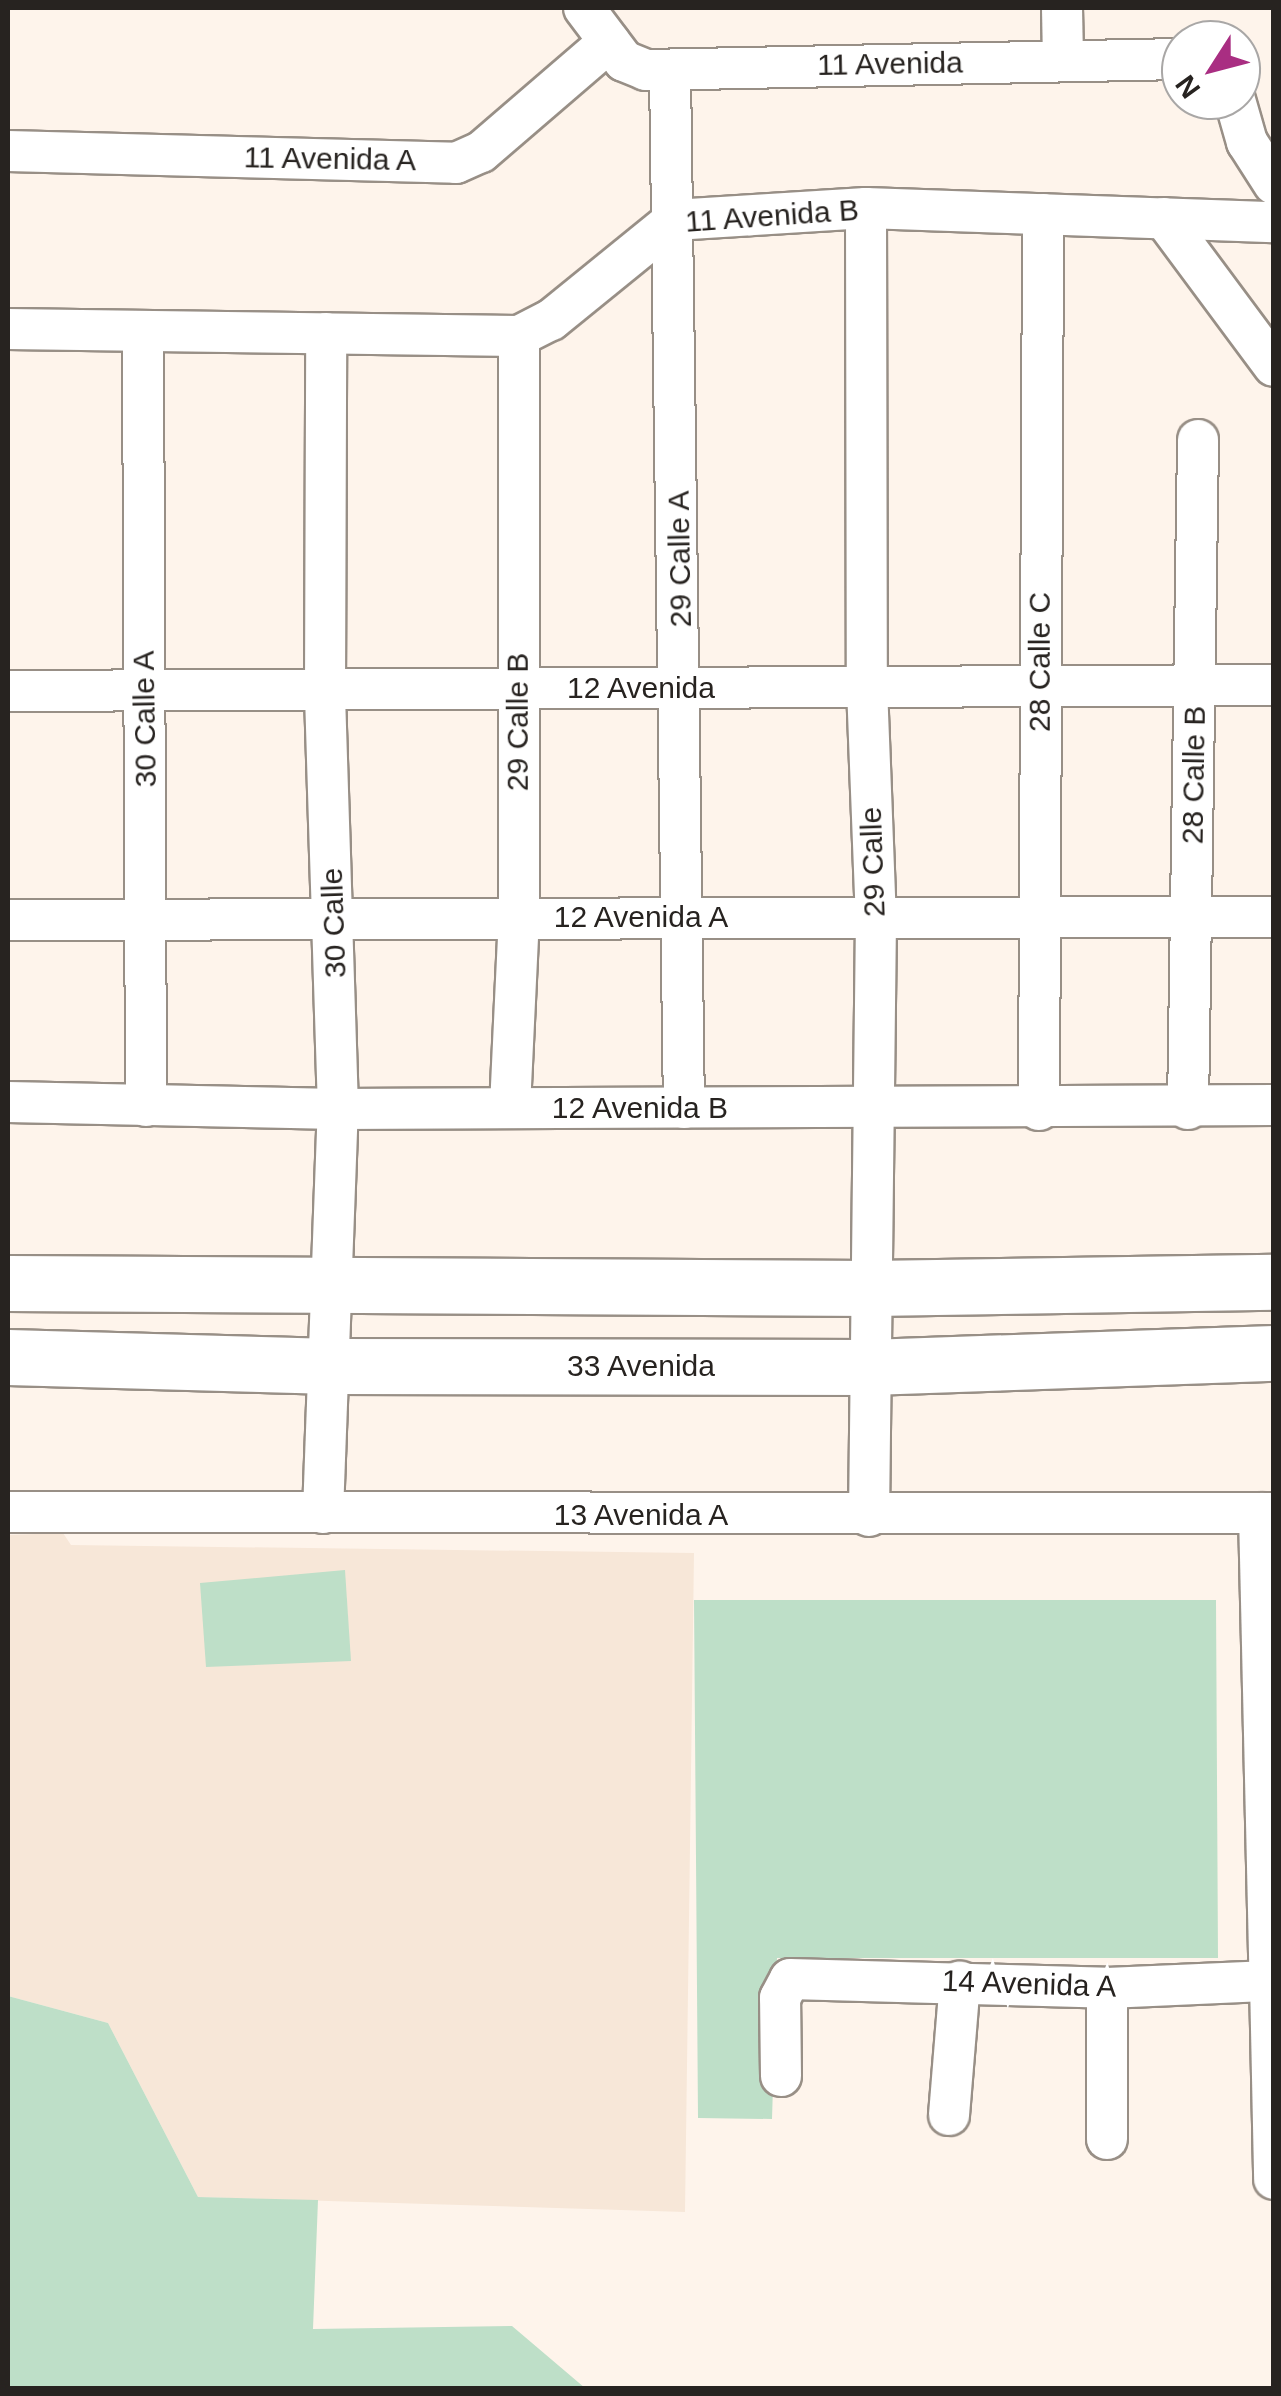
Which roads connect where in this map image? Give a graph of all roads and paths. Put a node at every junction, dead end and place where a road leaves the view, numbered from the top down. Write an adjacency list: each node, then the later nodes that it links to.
1 (584, 8): 3 (street)
2 (1062, 8): 4 (street)
3 (609, 42): 6 (street, 11 Avenida); 9 (street, 11 Avenida A)
4 (1063, 60): 5 (street, 11 Avenida); 6 (street, 11 Avenida)
5 (1161, 60)
6 (670, 70): 14 (street, 29 Calle A)
7 (1247, 120): 8 (street)
8 (1260, 142): 10 (street)
9 (8, 151)
10 (1274, 184)
11 (866, 208): 12 (street, 11 Avenida B); 14 (street, 11 Avenida B); 25 (street, 29 Calle)
12 (1043, 214): 13 (street, 11 Avenida B); 24 (street, 28 Calle C)
13 (1164, 218): 15 (street, 11 Avenida B); 20 (street)
14 (674, 220): 19 (street, 11 Avenida B); 27 (street, 29 Calle A)
15 (1274, 222)
16 (8, 329): 17 (street)
17 (143, 331): 18 (street); 30 (street, 30 Calle A)
18 (326, 333): 19 (street); 28 (street, 30 Calle)
19 (519, 336): 26 (street, 29 Calle B)
20 (1274, 366)
21 (1198, 440): 23 (street, 28 Calle B)
22 (1274, 684): 23 (street, 12 Avenida)
23 (1195, 685): 24 (street, 12 Avenida); 34 (street, 28 Calle B)
24 (1040, 686): 25 (street, 12 Avenida); 33 (street, 28 Calle C)
25 (867, 687): 27 (street, 12 Avenida); 38 (street, 29 Calle)
26 (517, 688): 27 (street, 12 Avenida); 28 (street, 12 Avenida); 35 (street, 29 Calle B)
27 (682, 688): 32 (street, 29 Calle A)
28 (325, 689): 30 (street, 12 Avenida); 31 (street, 30 Calle)
29 (8, 690): 30 (street, 12 Avenida)
30 (144, 690): 37 (street, 30 Calle A)
31 (334, 915): 35 (street, 12 Avenida A); 37 (street, 12 Avenida A); 46 (street, 30 Calle)
32 (684, 916): 35 (street, 12 Avenida A); 38 (street, 12 Avenida A); 44 (street, 29 Calle A)
33 (1038, 916): 34 (street, 12 Avenida A); 38 (street, 12 Avenida A); 48 (street, 28 Calle C)
34 (1192, 916): 36 (street, 12 Avenida A); 47 (street, 28 Calle B)
35 (519, 917): 43 (street, 29 Calle B)
36 (1274, 917)
37 (148, 918): 39 (street, 12 Avenida A); 42 (street, 30 Calle A)
38 (876, 919): 45 (street, 29 Calle)
39 (8, 920)
40 (8, 1102): 42 (street, 12 Avenida B)
41 (1274, 1105): 47 (street, 12 Avenida B)
42 (146, 1106): 46 (street, 12 Avenida B)
43 (510, 1108): 44 (street, 12 Avenida B); 46 (street, 12 Avenida B)
44 (684, 1108): 45 (street, 12 Avenida B)
45 (876, 1108): 48 (street, 12 Avenida B); 52 (street, 29 Calle)
46 (338, 1109): 51 (street, 30 Calle)
47 (1188, 1109): 48 (street, 12 Avenida B)
48 (1039, 1110)
49 (1274, 1282): 52 (street)
50 (8, 1283): 51 (street)
51 (333, 1285): 52 (street); 55 (street, 30 Calle)
52 (871, 1288): 56 (street, 29 Calle)
53 (1274, 1353): 56 (street, 33 Avenida)
54 (8, 1357): 55 (street, 33 Avenida)
55 (332, 1366): 56 (street, 33 Avenida); 58 (street, 30 Calle)
56 (869, 1367): 60 (street, 29 Calle)
57 (8, 1512): 58 (street, 13 Avenida A)
58 (323, 1513): 60 (street, 13 Avenida A)
59 (1266, 1513): 60 (street, 13 Avenida A); 61 (street)
60 (870, 1516)
61 (1267, 1612): 62 (street)
62 (1271, 1973): 64 (street, 14 Avenida A); 68 (street)
63 (960, 1981): 64 (street, 14 Avenida A); 65 (street, 14 Avenida A); 66 (street)
64 (1106, 1988): 67 (street)
65 (781, 2076)
66 (949, 2115)
67 (1107, 2139)
68 (1274, 2179)

